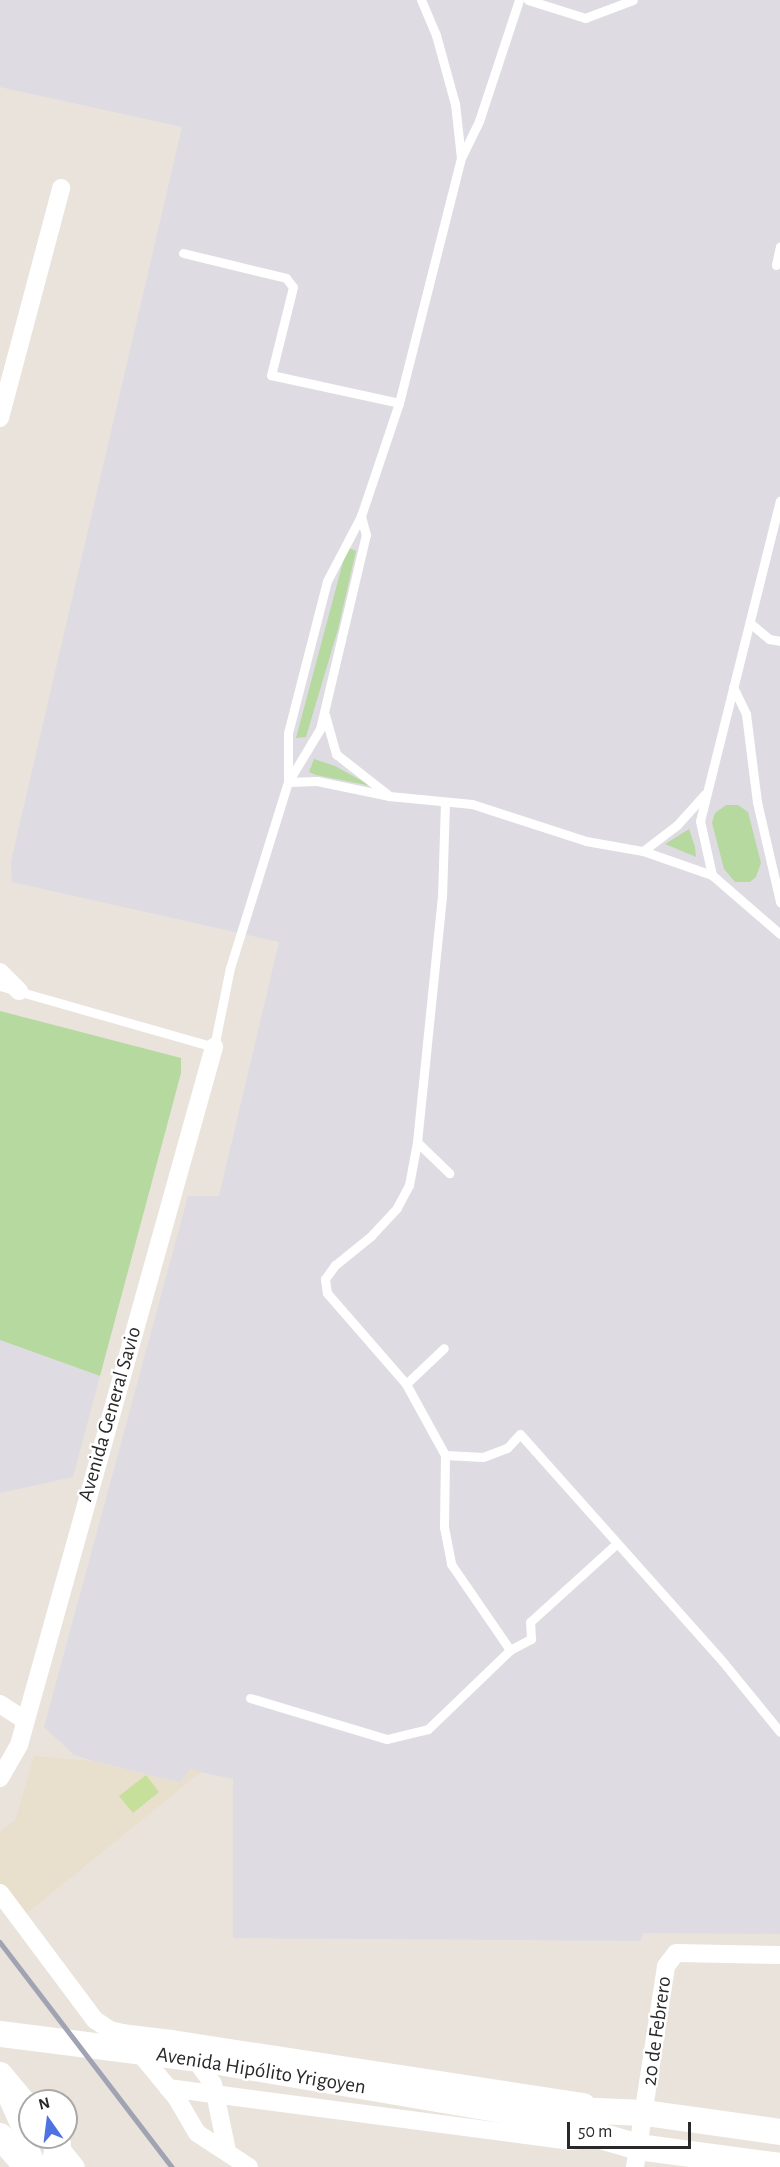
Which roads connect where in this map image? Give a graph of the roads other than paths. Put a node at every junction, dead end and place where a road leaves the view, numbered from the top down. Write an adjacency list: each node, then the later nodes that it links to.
1 (421, 0): 5 (lane)
2 (519, 0): 5 (lane)
3 (528, 0): 4 (lane)
4 (633, 0)
5 (461, 158): 10 (lane)
6 (61, 188): 11 (street)
7 (780, 246): 9 (lane)
8 (183, 253): 10 (lane)
9 (776, 265)
10 (399, 403): 13 (lane)
11 (0, 418)
12 (780, 501): 14 (lane)
13 (361, 516): 17 (lane); 18 (lane)
14 (750, 623): 15 (lane); 16 (lane)
15 (780, 641)
16 (733, 687): 19 (lane); 24 (lane)
17 (324, 711): 18 (lane); 20 (lane)
18 (288, 782): 20 (lane); 29 (lane)
19 (705, 794): 22 (lane); 23 (lane)
20 (389, 796): 21 (lane)
21 (445, 802): 22 (lane); 30 (lane)
22 (643, 851): 23 (lane)
23 (712, 875): 25 (lane)
24 (780, 902)
25 (780, 934)
26 (0, 972): 28 (street)
27 (0, 986): 28 (lane)
28 (19, 991): 29 (lane)
29 (214, 1047): 39 (street, Avenida General Savio)
30 (417, 1143): 31 (lane); 33 (lane)
31 (450, 1173)
32 (444, 1348): 33 (lane)
33 (406, 1384): 34 (lane)
34 (445, 1455): 35 (lane); 36 (lane)
35 (616, 1544): 36 (lane); 40 (lane)
36 (510, 1650): 37 (lane)
37 (250, 1698)
38 (0, 1704): 39 (street)
39 (25, 1720): 41 (street, Avenida General Savio)
40 (780, 1732)
41 (0, 1778)
42 (0, 1893): 44 (street)
43 (780, 1955): 54 (street, 20 de Febrero)
44 (123, 2033): 46 (street); 49 (street)
45 (0, 2034): 53 (street, Avenida Hipólito Yrigoyen)
46 (171, 2039): 50 (street); 52 (street)
47 (0, 2075): 51 (street)
48 (0, 2081): 63 (street)
49 (168, 2088): 50 (street); 59 (street)
50 (215, 2094): 57 (street); 59 (street)
51 (18, 2097)
52 (600, 2110): 53 (street, Avenida Hipólito Yrigoyen); 54 (street, Avenida Hipólito Yrigoyen)
53 (522, 2112): 57 (street, Avenida Hipólito Yrigoyen)
54 (645, 2113): 55 (street, Avenida Hipólito Yrigoyen); 60 (street, 20 de Febrero)
55 (780, 2132)
56 (0, 2136): 62 (street)
57 (608, 2137): 60 (street, Avenida Hipólito Yrigoyen)
58 (54, 2150): 64 (street)
59 (227, 2151): 65 (street)
60 (637, 2157): 61 (street, Avenida Hipólito Yrigoyen)
61 (780, 2166)
62 (27, 2167)
63 (38, 2167)
64 (76, 2167)
65 (249, 2167)

